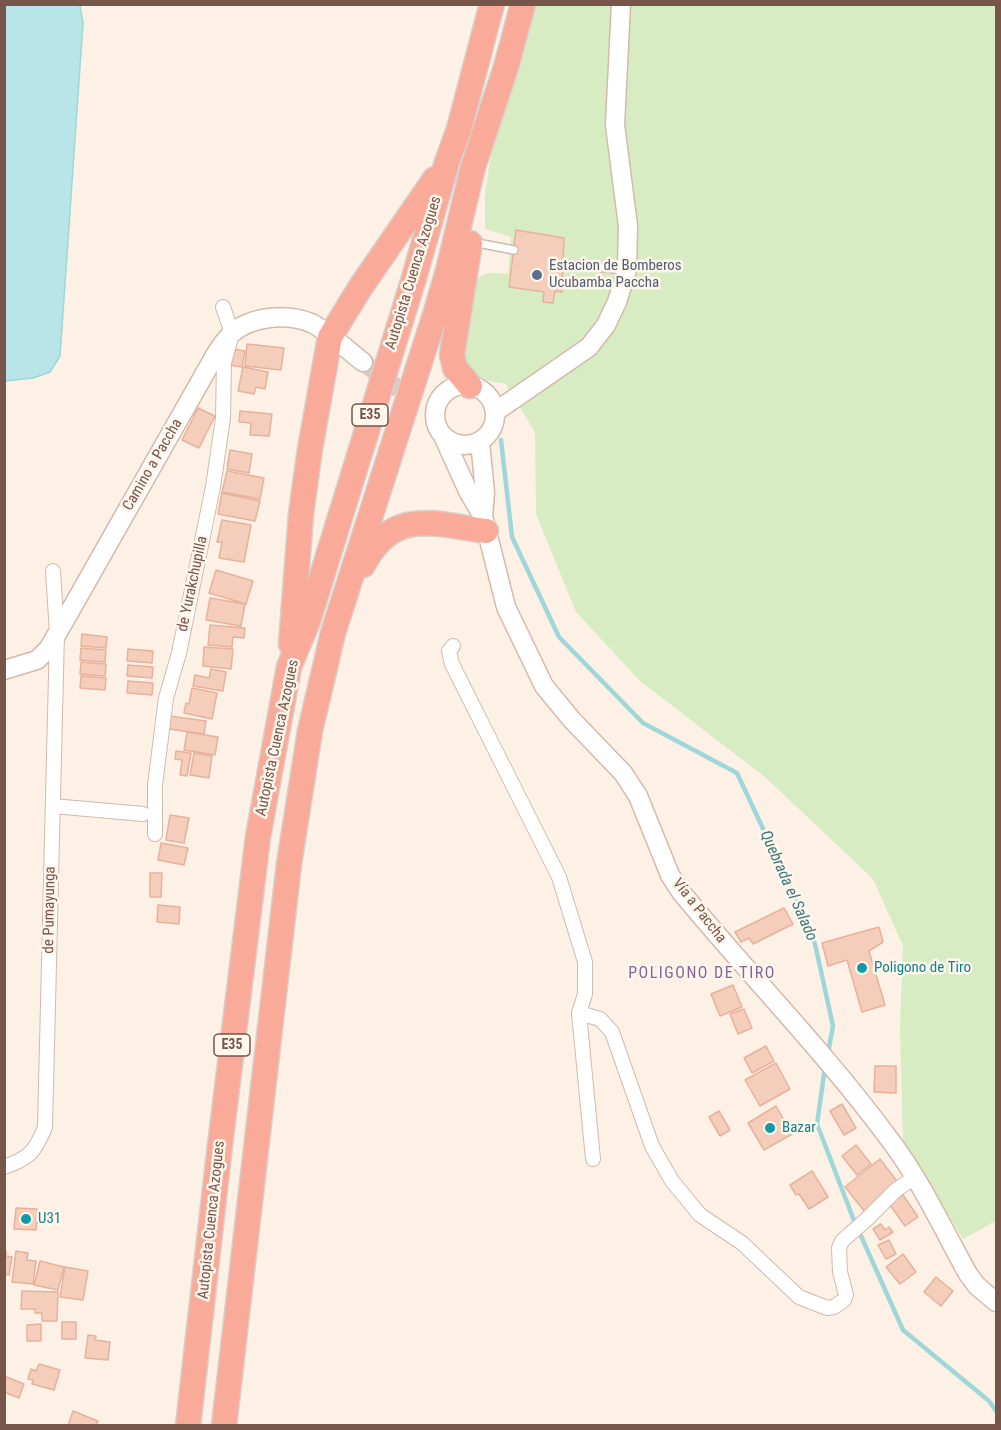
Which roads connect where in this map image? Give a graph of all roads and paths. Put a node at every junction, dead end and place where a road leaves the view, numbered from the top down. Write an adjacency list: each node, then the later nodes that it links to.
1 (492, 4): 5 (highway, Autopista Cuenca Azogues / E35)
2 (523, 4): 4 (highway, Autopista Cuenca Azogues / E35)
3 (621, 4): 9 (main road)
4 (484, 138): 6 (highway); 22 (highway, Autopista Cuenca Azogues / E35)
5 (447, 162): 12 (highway); 25 (highway, Autopista Cuenca Azogues / E35)
6 (470, 241): 7 (lane); 14 (highway)
7 (514, 250)
8 (563, 264): 9 (lane)
9 (627, 270): 17 (main road)
10 (223, 307): 11 (street)
11 (232, 333): 12 (main road, Camino a Paccha); 23 (main road, Camino a Paccha); 29 (street, de Yurakchupilla)
12 (330, 337): 13 (main road, Camino a Paccha); 25 (highway)
13 (363, 362)
14 (470, 386): 16 (main road); 17 (main road)
15 (418, 403): 16 (main road)
16 (435, 411): 18 (main road)
17 (495, 412): 19 (main road)
18 (443, 436): 19 (main road); 20 (main road, Vía a Paccha)
19 (480, 441): 20 (main road, Vía a Paccha)
20 (484, 524): 22 (highway); 33 (main road, Vía a Paccha)
21 (53, 571): 23 (street, de Pumayunga)
22 (341, 610): 36 (highway, Autopista Cuenca Azogues / E35)
23 (57, 633): 26 (main road, Camino a Paccha); 27 (street, de Pumayunga)
24 (453, 646): 30 (street)
25 (289, 667): 35 (highway, Autopista Cuenca Azogues / E35)
26 (4, 670)
27 (53, 806): 28 (street); 32 (street, de Pumayunga)
28 (143, 814)
29 (155, 834)
30 (579, 1013): 31 (street); 33 (street)
31 (593, 1159)
32 (4, 1167)
33 (915, 1177): 34 (main road, Vía a Paccha)
34 (996, 1302)
35 (188, 1425)
36 (224, 1425)

